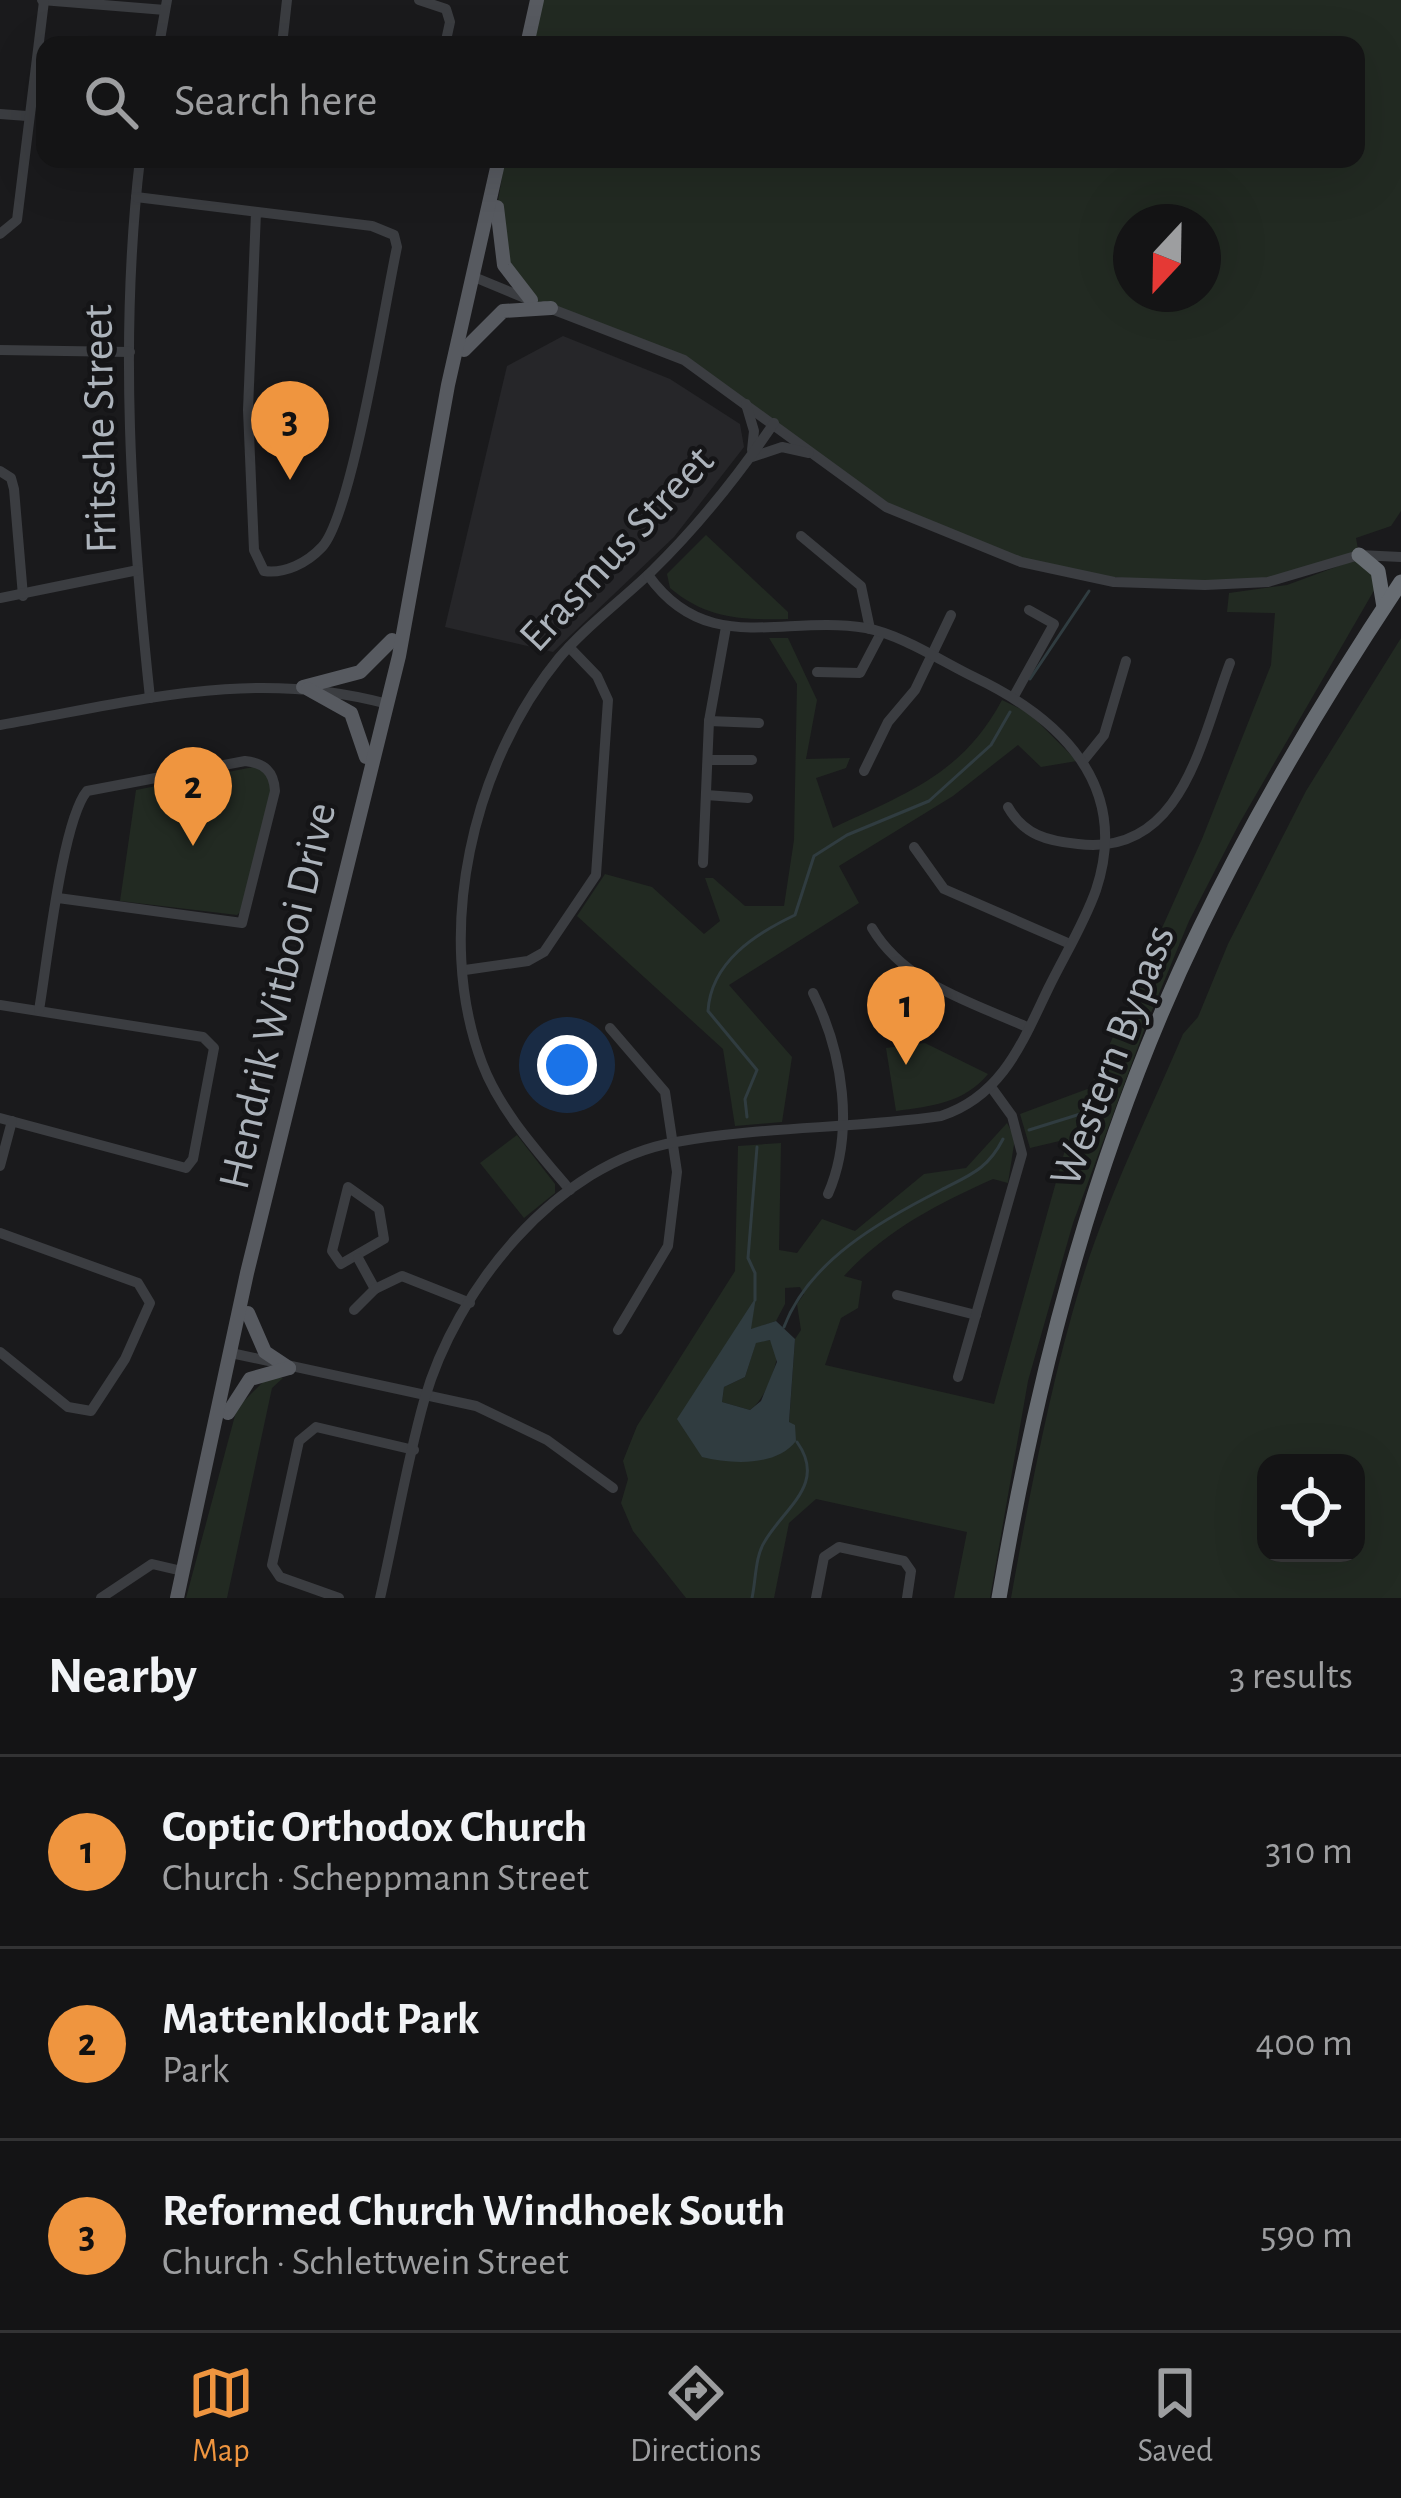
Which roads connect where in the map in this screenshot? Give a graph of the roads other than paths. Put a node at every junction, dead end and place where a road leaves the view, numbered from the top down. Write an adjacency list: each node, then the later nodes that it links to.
1 (41, 0): 5 (street); 6 (street)
2 (287, 0): 8 (street)
3 (419, 0): 9 (street)
4 (537, 0): 10 (main road)
5 (166, 5): 7 (street)
6 (37, 36)
7 (160, 36)
8 (283, 36)
9 (447, 36)
10 (529, 36)
11 (36, 41): 13 (street)
12 (0, 114): 13 (street)
13 (27, 116): 20 (street)
14 (139, 168): 17 (street, Fritsche Street)
15 (500, 168): 21 (main road, Hendrik Witbooi Drive)
16 (501, 168): 18 (main road, Hendrik Witbooi Drive)
17 (136, 197): 19 (street); 26 (street, Fritsche Street)
18 (497, 207): 21 (main road, Hendrik Witbooi Drive); 22 (main road)
19 (256, 212): 19 (street)
20 (0, 234)
21 (478, 278): 22 (street); 25 (main road, Hendrik Witbooi Drive); 28 (main road, Hendrik Witbooi Drive)
22 (531, 300): 23 (street)
23 (551, 308): 25 (main road); 27 (street)
24 (0, 350): 26 (street)
25 (464, 350): 28 (main road, Hendrik Witbooi Drive)
26 (130, 352): 36 (street, Fritsche Street)
27 (745, 401): 29 (street); 31 (street)
28 (448, 402): 38 (main road, Hendrik Witbooi Drive)
29 (774, 423): 30 (street); 31 (street, Erasmus Street)
30 (812, 453): 31 (street); 34 (street)
31 (749, 459): 37 (street, Erasmus Street)
32 (0, 471): 40 (street)
33 (800, 536): 46 (street)
34 (1359, 555): 35 (street); 42 (highway)
35 (1401, 557)
36 (138, 570): 40 (street); 55 (street, Fritsche Street)
37 (648, 575): 45 (street); 48 (street, Erasmus Street)
38 (410, 582): 47 (main road, Hendrik Witbooi Drive); 56 (main road, Hendrik Witbooi Drive)
39 (1401, 582): 42 (highway, Western Bypass)
40 (23, 596): 41 (street)
41 (0, 598)
42 (1384, 607): 114 (highway, Western Bypass)
43 (1029, 610): 54 (street)
44 (951, 615): 49 (street)
45 (726, 628): 46 (street); 57 (street)
46 (875, 631): 49 (street); 52 (street)
47 (392, 640): 53 (main road); 56 (main road, Hendrik Witbooi Drive)
48 (569, 647): 75 (street, Erasmus Street); 75 (street)
49 (931, 656): 54 (street); 64 (street)
50 (1126, 661): 63 (street)
51 (1230, 662): 69 (street)
52 (818, 672)
53 (303, 687): 55 (street); 56 (street); 60 (main road)
54 (1014, 696): 63 (street)
55 (150, 698): 59 (street)
56 (384, 703): 60 (main road, Hendrik Witbooi Drive); 65 (main road, Hendrik Witbooi Drive)
57 (710, 721): 58 (street); 61 (street)
58 (759, 723)
59 (0, 725)
60 (366, 757): 65 (main road, Hendrik Witbooi Drive)
61 (708, 760): 62 (street); 66 (street)
62 (752, 760)
63 (1083, 761): 69 (street)
64 (864, 771)
65 (367, 775): 89 (main road, Hendrik Witbooi Drive)
66 (706, 795): 67 (street); 71 (street)
67 (748, 798)
68 (1008, 807): 69 (street)
69 (1104, 846): 74 (street)
70 (914, 847): 74 (street)
71 (703, 863)
72 (58, 898): 72 (street); 78 (street)
73 (872, 928): 80 (street)
74 (1070, 944): 80 (street)
75 (465, 970): 86 (street, Erasmus Street)
76 (813, 993): 83 (street)
77 (0, 1005): 78 (street)
78 (39, 1010): 82 (street)
79 (610, 1028): 84 (street)
80 (1029, 1028): 81 (street)
81 (992, 1087): 83 (street); 96 (street)
82 (6, 1119): 85 (street)
83 (844, 1125): 84 (street); 87 (street)
84 (675, 1142): 86 (street); 97 (street)
85 (0, 1166)
86 (571, 1190): 93 (street)
87 (828, 1194)
88 (0, 1233): 98 (street)
89 (258, 1234): 95 (main road, Hendrik Witbooi Drive); 99 (main road, Hendrik Witbooi Drive)
90 (358, 1258): 90 (street); 91 (street)
91 (375, 1288): 93 (street); 94 (street)
92 (897, 1295): 96 (street)
93 (470, 1303): 102 (street)
94 (353, 1310)
95 (248, 1313): 99 (main road, Hendrik Witbooi Drive); 100 (main road)
96 (976, 1315): 101 (street)
97 (618, 1330)
98 (0, 1352)
99 (236, 1354): 100 (street); 103 (main road, Hendrik Witbooi Drive); 106 (main road, Hendrik Witbooi Drive)
100 (290, 1368): 102 (street); 103 (main road)
101 (958, 1377)
102 (425, 1398): 104 (street); 105 (street)
103 (228, 1413): 106 (main road, Hendrik Witbooi Drive)
104 (414, 1450): 110 (street); 111 (street)
105 (613, 1488)
106 (190, 1533): 107 (main road, Hendrik Witbooi Drive)
107 (182, 1571): 108 (street); 109 (main road, Hendrik Witbooi Drive)
108 (101, 1598)
109 (177, 1598)
110 (339, 1598)
111 (380, 1598)
112 (816, 1598): 113 (street)
113 (907, 1598)
114 (999, 1598)

